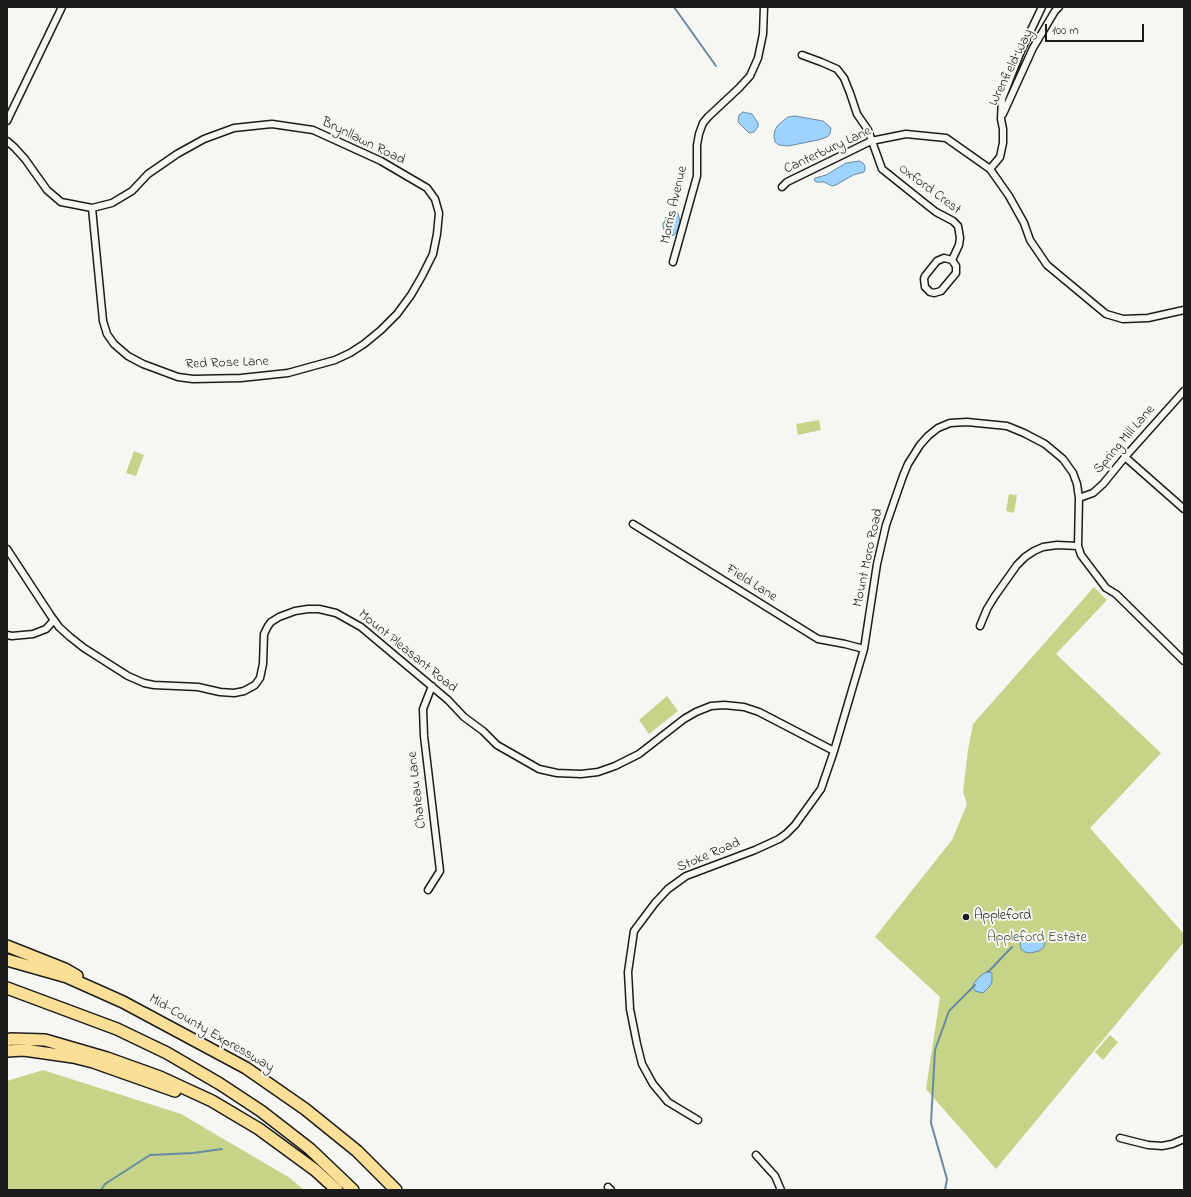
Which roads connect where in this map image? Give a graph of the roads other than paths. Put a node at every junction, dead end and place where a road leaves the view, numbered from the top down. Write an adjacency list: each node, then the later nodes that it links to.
1 (62, 7): 7 (street)
2 (764, 7): 14 (street, Morris Avenue)
3 (1042, 7): 6 (street, Wrenfield Way)
4 (1059, 7): 6 (street, Wrenfield Way)
5 (802, 55): 8 (street)
6 (1001, 119): 10 (street, Wrenfield Way)
7 (7, 121)
8 (871, 141): 10 (street, Canterbury Lane); 11 (street, Canterbury Lane); 13 (street, Oxford Crest)
9 (7, 142): 12 (street, Brynllawn Road)
10 (990, 169): 16 (street, Canterbury Lane)
11 (782, 187)
12 (92, 208): 15 (street, Brynllawn Road); 15 (street, Red Rose Lane)
13 (952, 260): 13 (street, Oxford Crest)
14 (673, 262)
15 (424, 272)
16 (1184, 310)
17 (1184, 391): 18 (street, Spring Mill Lane)
18 (1125, 457): 19 (street, Spring Mill Lane); 20 (street)
19 (1080, 498): 22 (street, Mount Moro Road); 27 (street, Mount Moro Road)
20 (1184, 509)
21 (632, 524): 27 (street, Field Lane)
22 (1078, 546): 25 (street); 28 (street)
23 (7, 549): 24 (street, Mount Pleasant Road)
24 (54, 620): 26 (street); 29 (street, Mount Pleasant Road)
25 (980, 626)
26 (7, 636)
27 (864, 649): 30 (street, Mount Moro Road)
28 (1184, 661)
29 (432, 686): 30 (street, Mount Pleasant Road); 31 (street, Chateau Lane)
30 (834, 751): 40 (street, Stoke Road)
31 (428, 890)
32 (7, 946): 35 (highway)
33 (7, 960): 35 (highway, Mid-County Expressway)
34 (7, 988): 46 (highway)
35 (123, 1002): 47 (highway, Mid-County Expressway)
36 (7, 1040): 41 (highway)
37 (7, 1052): 38 (highway)
38 (50, 1053): 39 (highway); 41 (highway)
39 (7, 1056)
40 (698, 1120)
41 (259, 1129): 45 (highway)
42 (1120, 1138): 43 (street)
43 (1184, 1139)
44 (756, 1155): 48 (street)
45 (337, 1190)
46 (353, 1190)
47 (396, 1190)
48 (780, 1190)

